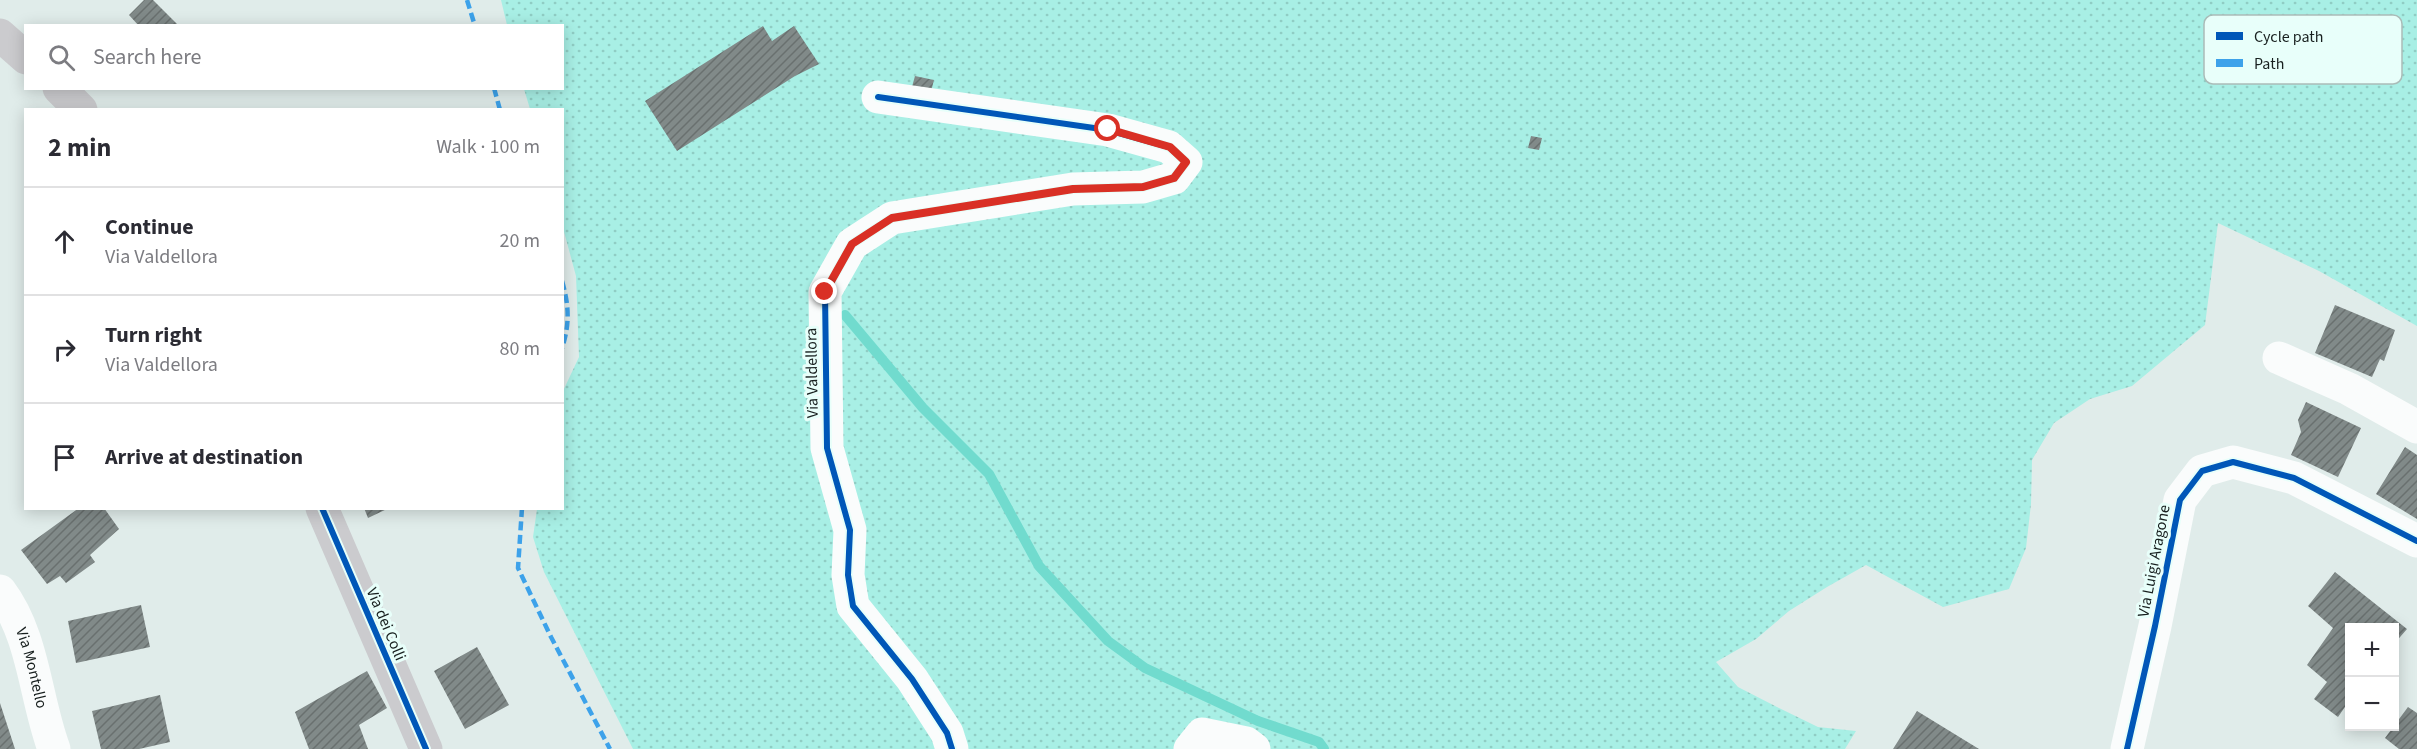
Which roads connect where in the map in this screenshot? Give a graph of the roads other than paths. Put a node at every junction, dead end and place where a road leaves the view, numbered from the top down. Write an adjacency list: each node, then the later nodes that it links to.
1 (0, 34): 2 (street)
2 (24, 56)
3 (61, 90): 5 (street)
4 (878, 97): 13 (street, Via Valdellora)
5 (79, 108)
6 (2279, 358): 7 (street)
7 (2417, 427)
8 (323, 510): 12 (street, Via dei Colli)
9 (2417, 541): 16 (street, Via Luigi Aragone)
10 (0, 591): 11 (street, Via Montello)
11 (54, 749)
12 (426, 749)
13 (952, 749)
14 (1190, 749): 15 (street)
15 (1254, 749)
16 (2127, 749)

